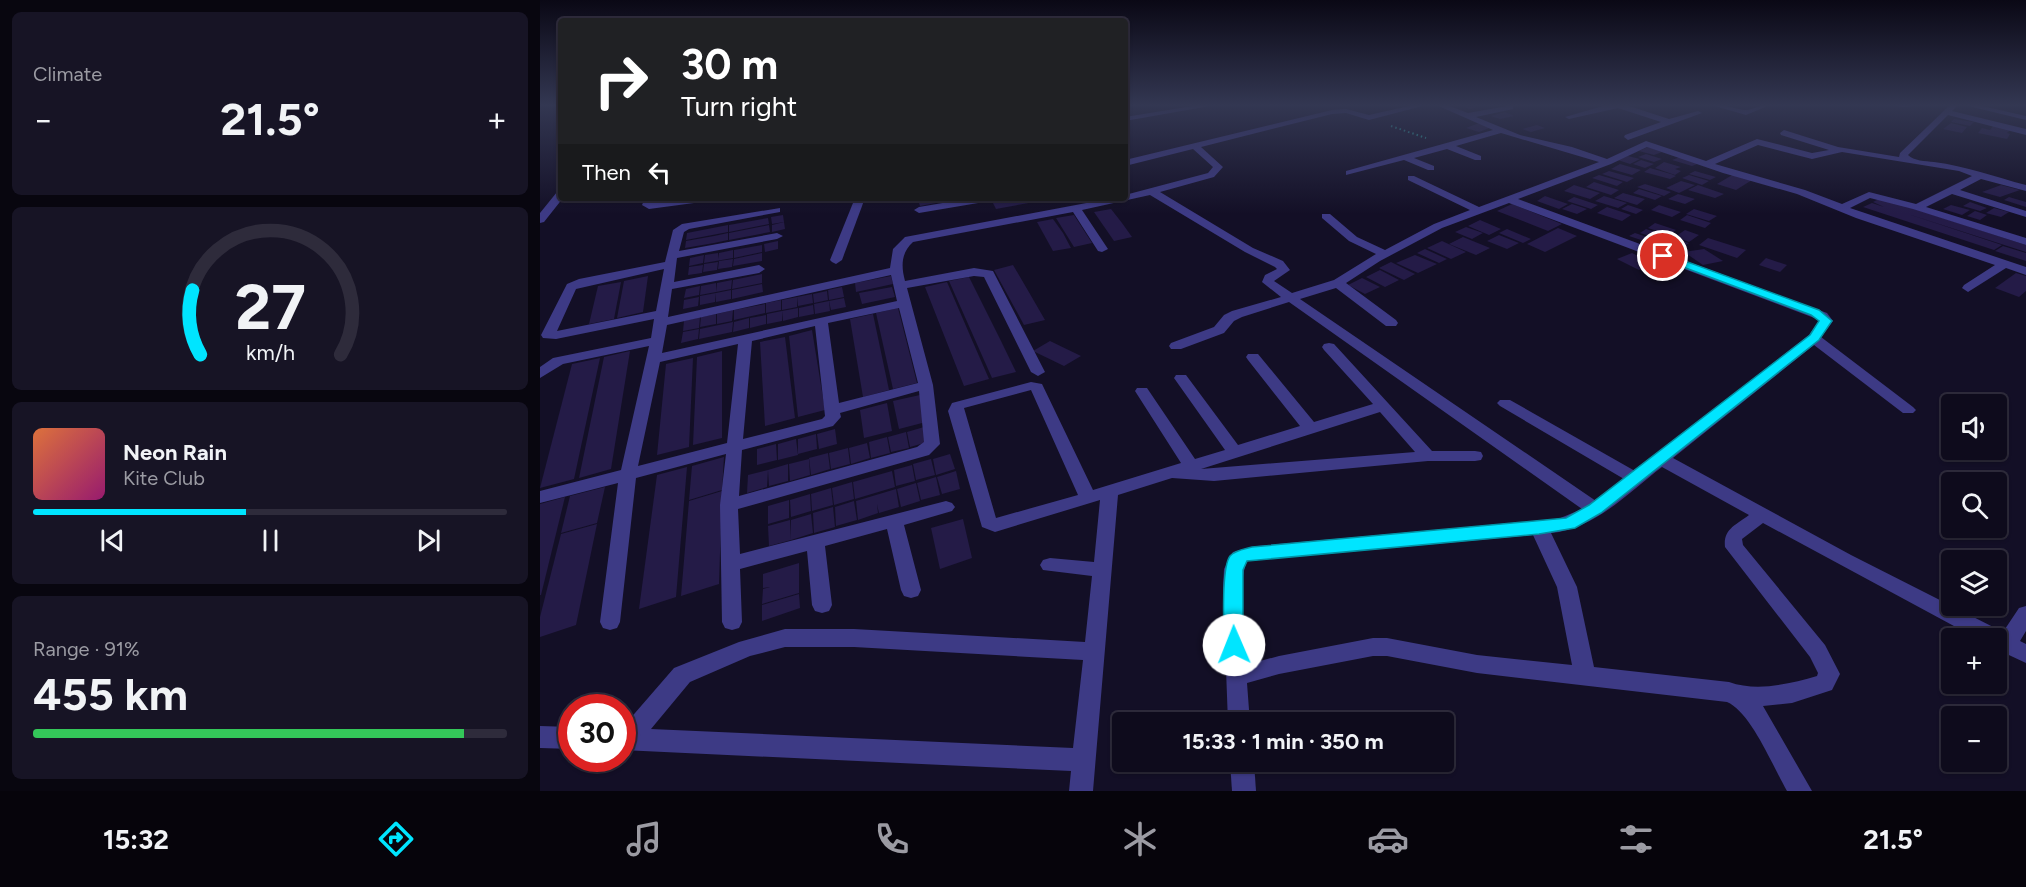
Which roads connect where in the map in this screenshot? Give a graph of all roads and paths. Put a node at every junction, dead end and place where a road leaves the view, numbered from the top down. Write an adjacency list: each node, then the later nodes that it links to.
1 (1220, 141): 8 (street)
2 (1432, 141): 7 (path)
3 (1464, 141): 7 (street)
4 (1529, 141): 14 (street)
5 (1811, 141): 9 (street)
6 (1917, 141): 12 (street)
7 (1446, 146): 10 (street); 11 (street)
8 (1196, 147): 13 (street); 22 (street)
9 (1839, 149): 12 (street); 15 (street)
10 (1404, 157): 16 (street); 17 (street)
11 (1479, 158)
12 (1907, 160): 18 (street)
13 (1128, 162)
14 (1608, 162): 15 (street); 25 (street)
15 (1707, 164): 30 (street)
16 (1431, 168)
17 (1349, 173)
18 (1980, 176): 20 (street); 21 (street)
19 (1411, 178): 36 (street)
20 (2026, 188)
21 (1950, 190): 31 (street); 37 (street)
22 (1151, 191): 23 (street); 54 (street)
23 (1128, 196)
24 (558, 198): 39 (street)
25 (1511, 200): 36 (street); 59 (street)
26 (649, 201): 27 (street)
27 (689, 201)
28 (859, 201): 45 (street)
29 (1107, 201): 32 (street)
30 (1841, 207): 31 (street); 46 (street)
31 (1917, 207): 41 (street)
32 (1076, 208): 35 (street); 42 (street)
33 (776, 210): 44 (street)
34 (919, 210): 35 (street)
35 (978, 210): 48 (street)
36 (1479, 211): 43 (street)
37 (2026, 213)
38 (1326, 216): 43 (street)
39 (540, 220)
40 (777, 236): 44 (street)
41 (2026, 242)
42 (1102, 249)
43 (1384, 254): 50 (street)
44 (671, 260): 51 (street); 56 (street)
45 (836, 260)
46 (2004, 264): 49 (street); 53 (street)
47 (759, 269): 51 (street)
48 (896, 270): 52 (street); 56 (street)
49 (2026, 271)
50 (1338, 283): 54 (street); 58 (street)
51 (666, 286): 56 (street)
52 (900, 286): 55 (street); 66 (street)
53 (1968, 288)
54 (1292, 298): 62 (street); 90 (street)
55 (904, 303): 57 (street); 69 (street)
56 (661, 318): 61 (street)
57 (821, 321): 60 (street); 73 (street)
58 (1391, 323)
59 (1815, 338): 74 (street); 80 (street)
60 (745, 339): 65 (street); 76 (street)
61 (656, 340): 65 (street); 67 (street)
62 (1176, 346)
63 (1329, 346): 72 (street)
64 (1253, 357): 75 (street)
65 (654, 359): 83 (street)
66 (1038, 372)
67 (540, 374)
68 (1180, 378): 77 (street)
69 (926, 385): 73 (street); 88 (street)
70 (1142, 391): 81 (street)
71 (1505, 403): 84 (street)
72 (1383, 406): 75 (street); 78 (street)
73 (832, 410): 76 (street)
74 (1908, 410)
75 (1310, 428): 77 (street)
76 (733, 449): 83 (street); 88 (street)
77 (1234, 451): 81 (street)
78 (1428, 456): 79 (street); 82 (street)
79 (1475, 456)
80 (1661, 459): 84 (street); 91 (street)
81 (1190, 465): 82 (street)
82 (1164, 473): 85 (street)
83 (628, 476): 86 (street); 101 (street)
84 (1635, 478): 90 (street)
85 (1110, 491): 87 (street); 97 (street)
86 (540, 497)
87 (1088, 498): 87 (street)
88 (729, 505): 95 (street)
89 (946, 507): 92 (street)
90 (1595, 509): 93 (street)
91 (1763, 514): 103 (street); 109 (street)
92 (894, 521): 94 (street); 98 (street)
93 (1539, 528): 107 (street); 108 (street)
94 (815, 542): 95 (street); 99 (street)
95 (730, 564): 102 (street)
96 (1050, 565): 97 (street)
97 (1103, 570): 105 (street)
98 (911, 590)
99 (822, 605)
100 (2026, 614): 104 (street)
101 (610, 622)
102 (732, 622)
103 (1976, 628)
104 (2007, 644): 106 (street)
105 (1095, 652): 111 (street); 115 (street)
106 (2026, 654)
107 (1585, 676): 108 (street); 109 (street)
108 (1235, 678): 110 (street)
109 (1743, 698): 119 (street)
110 (1238, 712)
111 (636, 727)
112 (540, 737): 113 (street)
113 (558, 738)
114 (636, 740): 115 (street)
115 (1084, 760): 117 (street)
116 (1243, 772): 118 (street)
117 (1081, 791)
118 (1244, 791)
119 (1800, 791)

